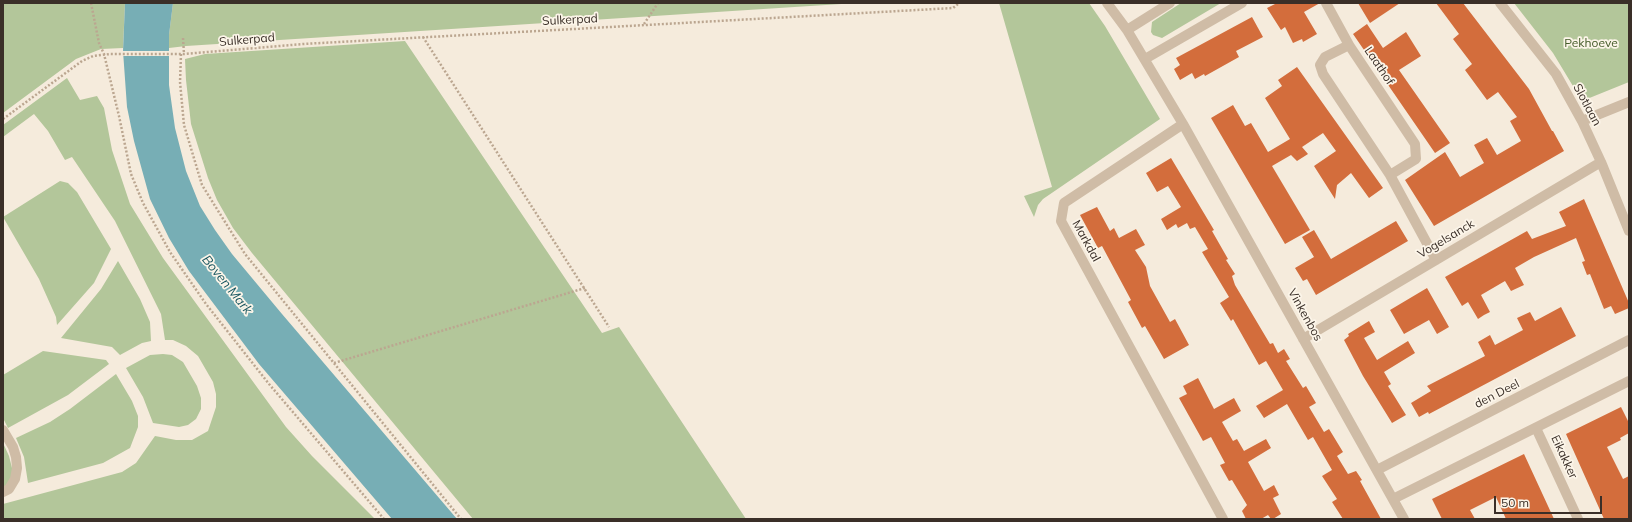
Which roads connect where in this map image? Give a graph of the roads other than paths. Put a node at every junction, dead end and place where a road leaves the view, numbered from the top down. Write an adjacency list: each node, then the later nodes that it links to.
1 (1107, 3): 6 (street)
2 (1170, 3): 6 (street)
3 (1242, 3): 8 (street)
4 (1326, 3): 7 (street)
5 (1500, 3): 10 (street, Slotlaan)
6 (1127, 30): 8 (street)
7 (1349, 45): 13 (street, Laathof); 13 (street, Laathof)
8 (1145, 59): 11 (street)
9 (1629, 102): 10 (street)
10 (1582, 121): 12 (street, Slotlaan)
11 (1183, 124): 16 (street, Vinkenbos); 24 (street, Markdal)
12 (1601, 162): 14 (street, Slotlaan); 15 (street, Vogelsanck)
13 (1390, 175): 15 (street, Laathof)
14 (1629, 231)
15 (1436, 260): 16 (street, Vogelsanck)
16 (1303, 339): 21 (street, Vinkenbos)
17 (1629, 340): 21 (street, den Deel)
18 (1629, 381): 19 (street)
19 (1536, 428): 23 (street); 26 (street, Eikakker)
20 (3, 430): 22 (street)
21 (1377, 470): 23 (street, Vinkenbos)
22 (3, 492)
23 (1393, 499): 25 (street, Vinkenbos)
24 (1223, 519)
25 (1404, 519)
26 (1578, 519)

